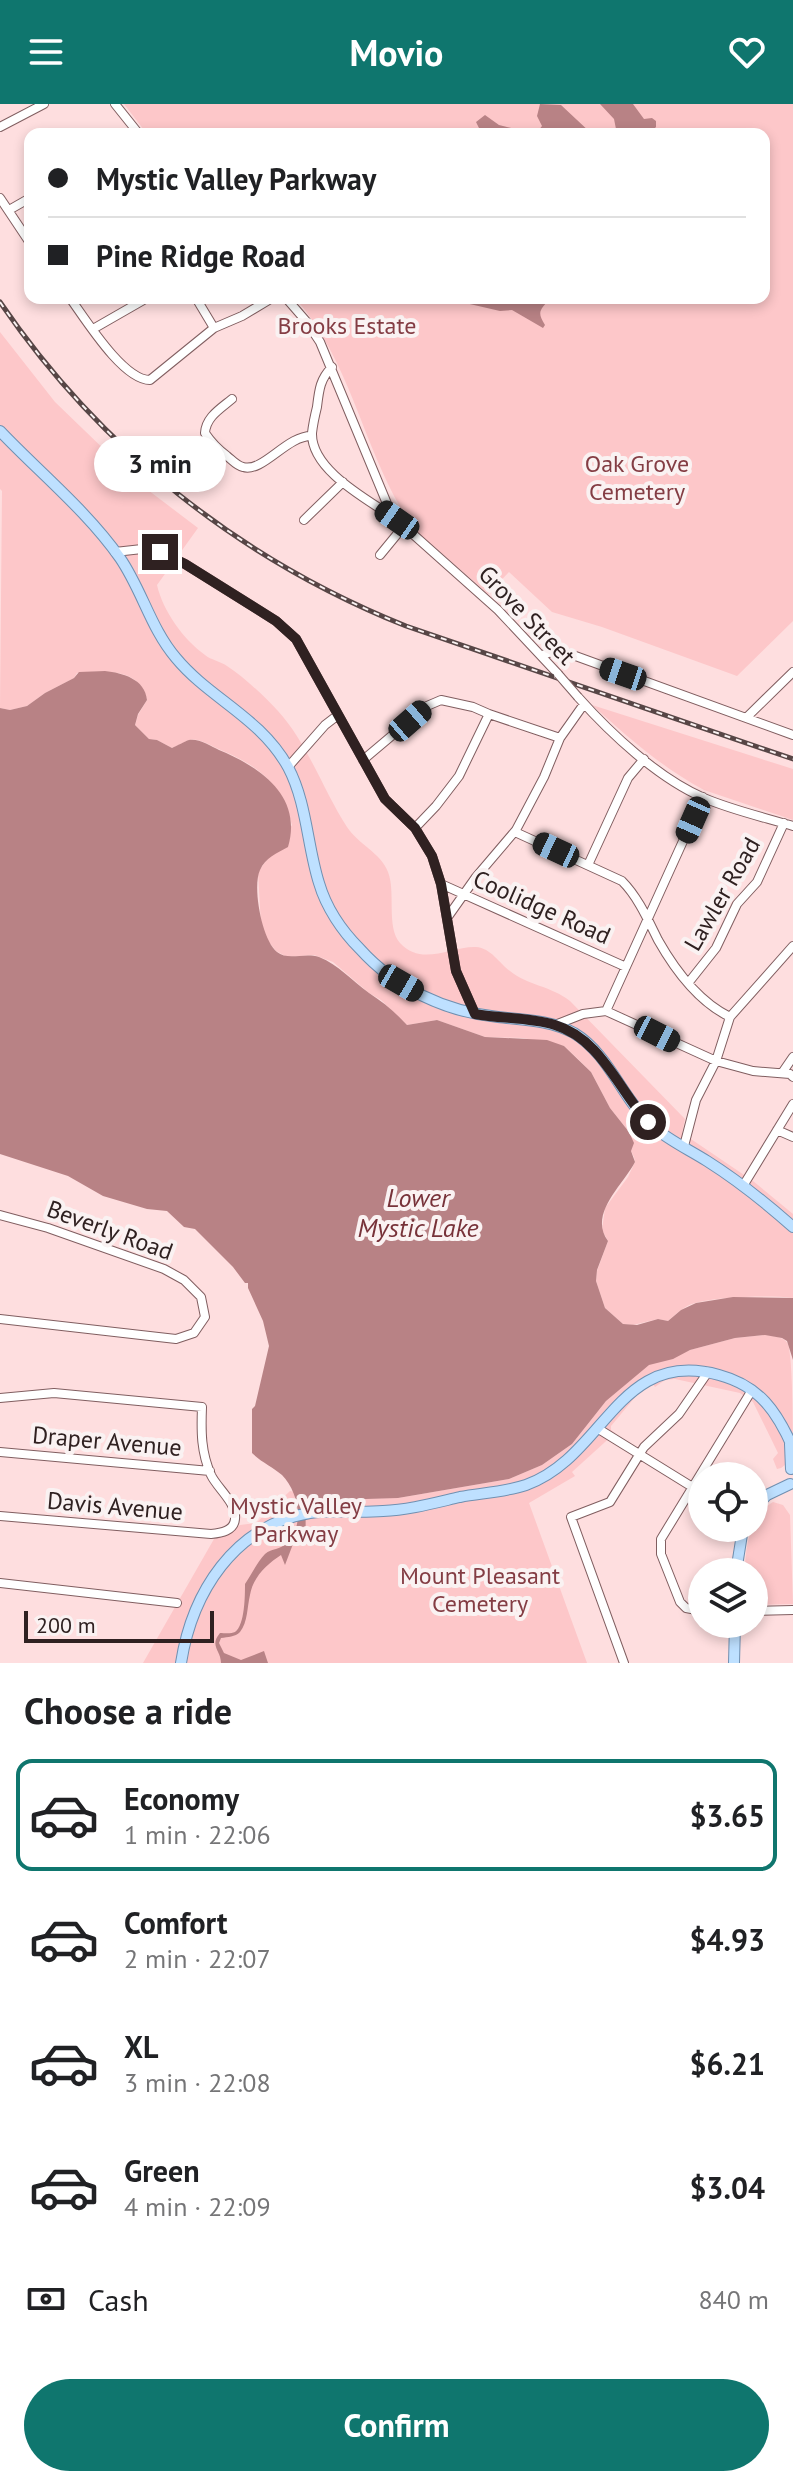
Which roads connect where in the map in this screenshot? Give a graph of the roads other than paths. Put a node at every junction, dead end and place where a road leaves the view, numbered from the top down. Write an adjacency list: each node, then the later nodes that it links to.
1 (44, 104): 3 (street)
2 (115, 104): 4 (street)
3 (0, 127)
4 (133, 128)
5 (0, 198): 7 (street)
6 (24, 201): 7 (street)
7 (9, 210): 8 (street)
8 (24, 234)
9 (74, 304): 15 (street)
10 (137, 304): 15 (street)
11 (200, 304): 14 (street)
12 (262, 304): 14 (street)
13 (291, 304): 16 (street, Grove Street)
14 (214, 328): 15 (street)
15 (93, 329)
16 (332, 367): 19 (street); 22 (street, Grove Street)
17 (232, 399): 19 (street)
18 (0, 431): 23 (main road)
19 (312, 436): 20 (street, Grove Street)
20 (343, 482): 21 (street); 22 (street, Grove Street)
21 (304, 520)
22 (400, 524): 24 (street); 25 (street, Grove Street)
23 (115, 552): 29 (street); 35 (main road)
24 (380, 555)
25 (542, 655): 27 (street, Grove Street, bridge); 30 (street)
26 (793, 672): 30 (street)
27 (581, 701): 32 (street); 33 (street, Grove Street)
28 (489, 714): 32 (street); 34 (street); 38 (street)
29 (338, 715): 34 (street); 35 (street)
30 (747, 717): 31 (street)
31 (793, 735)
32 (560, 738): 39 (street)
33 (644, 759): 36 (street, Grove Street); 40 (street)
34 (363, 760): 38 (street)
35 (288, 767): 49 (main road)
36 (703, 797): 37 (street, Grove Street); 44 (street)
37 (788, 825): 47 (street, Lawler Road)
38 (415, 828): 41 (street)
39 (515, 832): 40 (street); 42 (street)
40 (588, 865): 44 (street)
41 (441, 884): 42 (street, Coolidge Road); 43 (street)
42 (465, 893): 43 (street); 46 (street, Coolidge Road)
43 (447, 918): 49 (street)
44 (648, 919): 46 (street); 47 (street)
45 (793, 946): 50 (street)
46 (626, 967): 48 (street)
47 (689, 982): 50 (street)
48 (606, 1011): 51 (street); 53 (street)
49 (475, 1014): 51 (main road)
50 (730, 1017): 53 (street)
51 (555, 1025): 59 (main road)
52 (793, 1057): 54 (street)
53 (716, 1061): 54 (street); 59 (street)
54 (782, 1073): 55 (street)
55 (793, 1077)
56 (793, 1104): 57 (street)
57 (777, 1130): 58 (street); 60 (street)
58 (793, 1137)
59 (684, 1146): 60 (main road)
60 (743, 1186): 62 (main road)
61 (0, 1215): 63 (street, Beverly Road)
62 (793, 1227)
63 (0, 1319)
64 (708, 1372): 65 (main road); 67 (main road); 70 (street)
65 (752, 1390): 68 (main road); 71 (street)
66 (0, 1398): 73 (street)
67 (597, 1428): 70 (street); 85 (main road)
68 (792, 1445): 72 (main road)
69 (0, 1452): 73 (street, Draper Avenue)
70 (639, 1454): 74 (street); 86 (street)
71 (708, 1462)
72 (792, 1468): 75 (main road)
73 (210, 1471): 78 (street, Davis Avenue)
74 (688, 1484)
75 (792, 1487): 77 (main road)
76 (688, 1495): 81 (street)
77 (768, 1495)
78 (0, 1516)
79 (0, 1583): 80 (street)
80 (177, 1603)
81 (688, 1608)
82 (793, 1610): 83 (street)
83 (768, 1611)
84 (735, 1638): 87 (main road)
85 (181, 1663)
86 (624, 1663)
87 (734, 1663)

